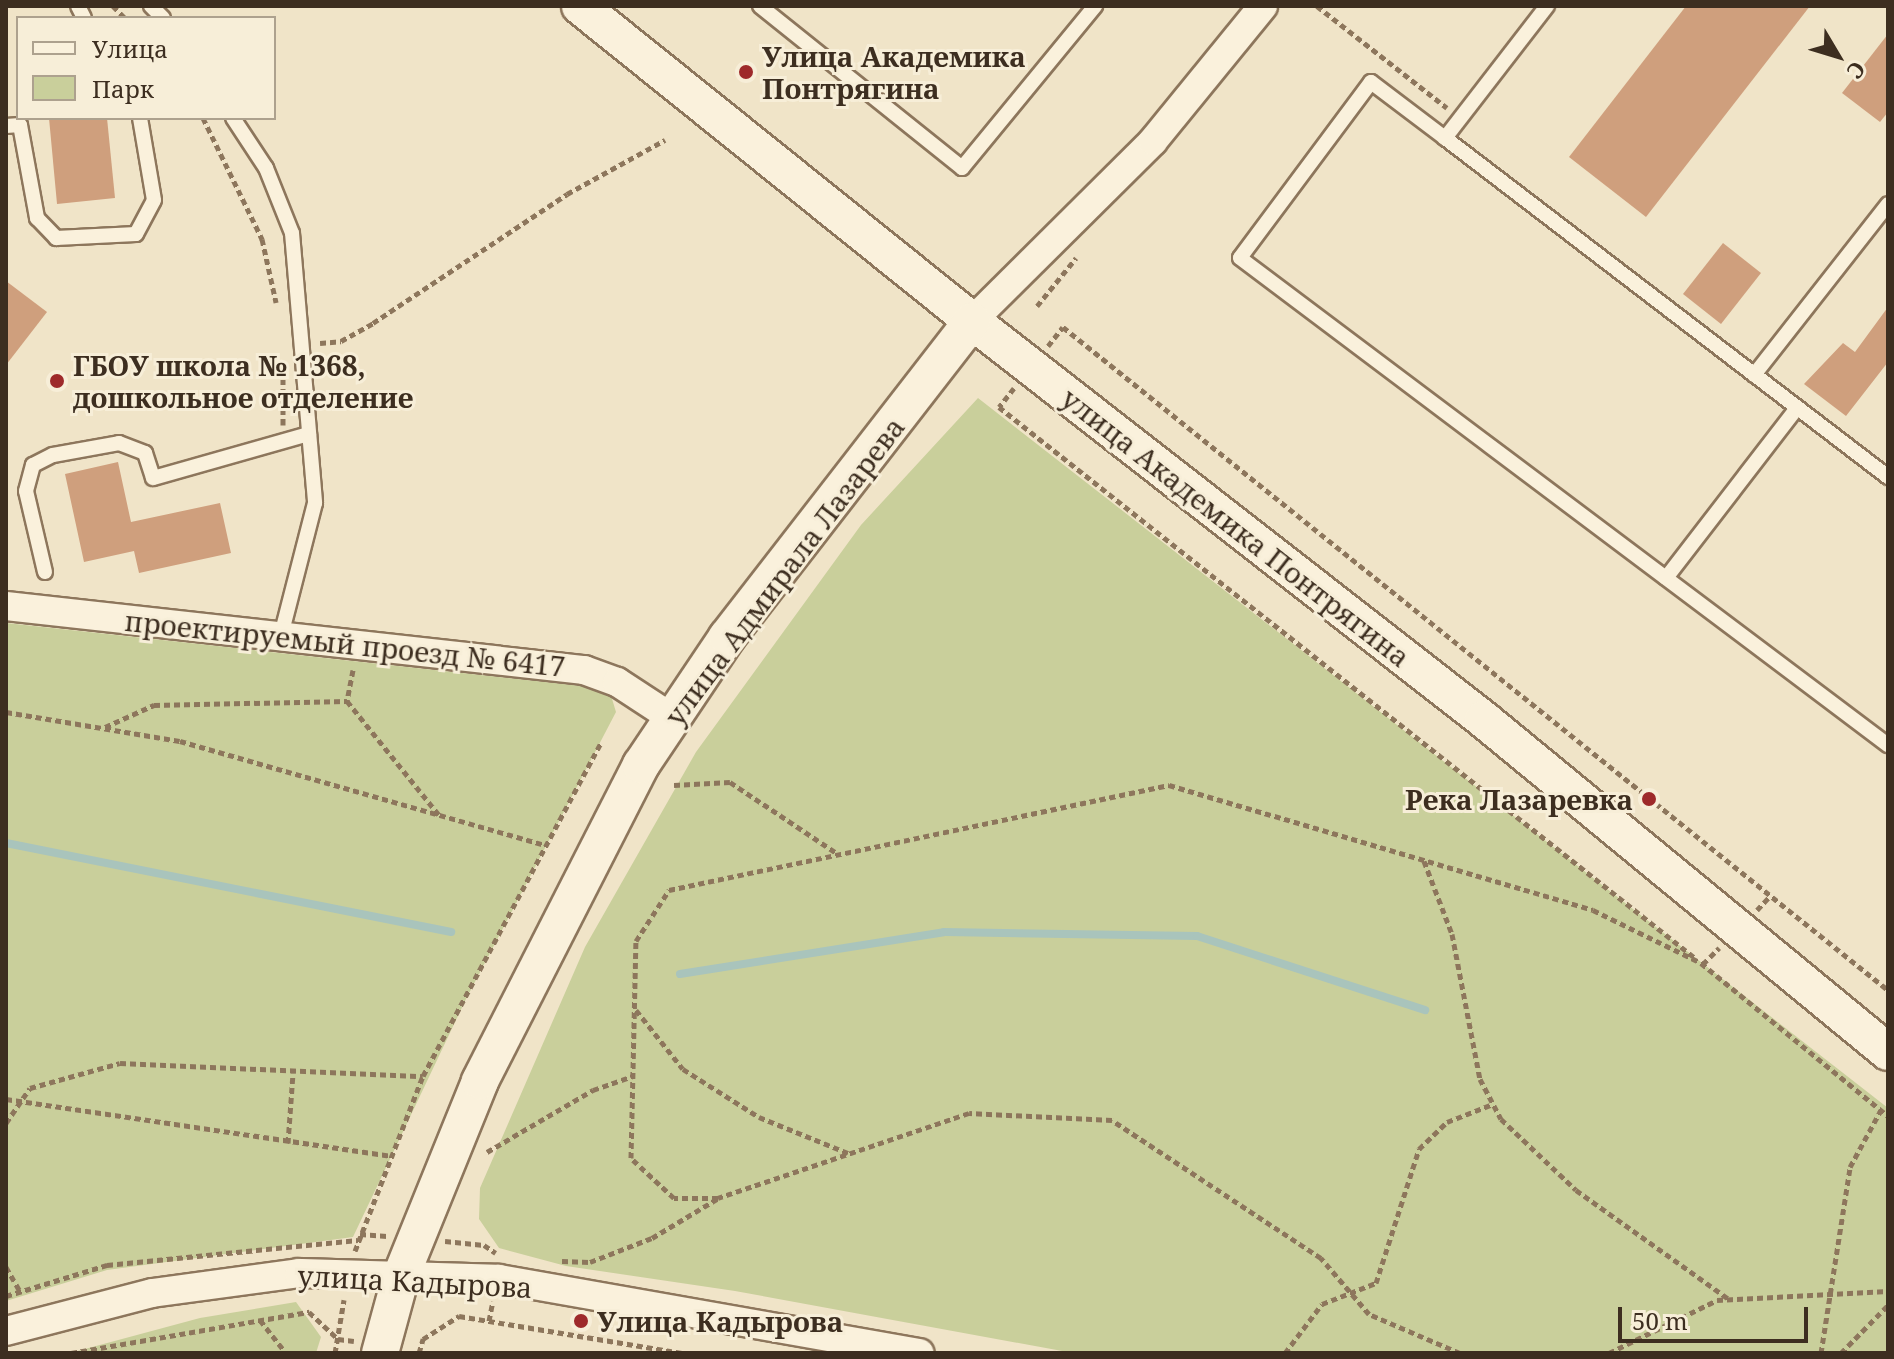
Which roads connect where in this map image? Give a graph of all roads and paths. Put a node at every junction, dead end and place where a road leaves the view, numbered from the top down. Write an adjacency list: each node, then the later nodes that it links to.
1 (580, 6): 16 (street, улица Академика Понтрягина)
2 (760, 6): 3 (lane)
3 (1095, 6)
4 (1263, 6): 16 (street, улица Адмирала Лазарева)
5 (1547, 6): 7 (lane)
6 (1321, 7): 7 (path)
7 (1460, 118): 12 (lane)
8 (140, 120): 11 (lane)
9 (204, 120): 15 (path)
10 (234, 120): 17 (lane)
11 (6, 126)
12 (1445, 138): 20 (lane); 26 (lane)
13 (665, 140): 17 (path)
14 (1888, 204): 20 (lane)
15 (279, 313)
16 (972, 321): 18 (street, улица Академика Понтрягина); 30 (street, улица Адмирала Лазарева)
17 (302, 346): 22 (lane)
18 (1031, 367): 39 (path); 40 (street, улица Академика Понтрягина); 41 (path)
19 (282, 371): 23 (path)
20 (1754, 375): 21 (lane)
21 (1797, 408): 24 (lane); 26 (lane)
22 (309, 434): 23 (lane); 28 (lane)
23 (283, 441): 25 (lane)
24 (1888, 477)
25 (45, 572)
26 (1666, 578): 33 (lane)
27 (6, 606): 28 (street, проектируемый проезд № 6417)
28 (281, 635): 30 (street, проектируемый проезд № 6417)
29 (6, 712): 31 (path)
30 (672, 718): 63 (street, улица Адмирала Лазарева)
31 (103, 728): 35 (path); 35 (path)
32 (601, 742): 36 (path)
33 (1888, 745)
34 (674, 785): 37 (path)
35 (439, 815): 36 (path)
36 (544, 845): 46 (path)
37 (839, 854): 38 (path); 43 (path)
38 (1424, 860): 41 (path); 50 (path)
39 (1770, 896): 40 (path); 42 (path)
40 (1737, 931): 41 (path); 44 (street, улица Академика Понтрягина)
41 (1703, 964): 51 (path)
42 (1888, 990)
43 (635, 1009): 47 (path); 56 (path)
44 (1888, 1052)
45 (293, 1073): 46 (path); 49 (path); 54 (path)
46 (423, 1076): 57 (path)
47 (633, 1076): 55 (path); 58 (path)
48 (6, 1099): 49 (path)
49 (20, 1102): 53 (path); 54 (path)
50 (1493, 1104): 66 (path); 69 (path)
51 (1881, 1110): 52 (path); 67 (path)
52 (1888, 1116)
53 (6, 1123)
54 (288, 1143): 57 (path)
55 (487, 1152)
56 (849, 1154): 58 (path); 66 (path)
57 (392, 1156): 59 (path)
58 (718, 1198): 60 (path)
59 (358, 1240): 62 (path); 64 (path)
60 (548, 1261)
61 (6, 1267): 64 (path)
62 (349, 1275): 63 (street, улица Кадырова); 72 (street, улица Кадырова); 73 (path)
63 (401, 1276): 75 (street, улица Кадырова); 76 (street, улица Адмирала Лазарева)
64 (20, 1291): 68 (path)
65 (1888, 1291): 67 (path)
66 (1347, 1293): 83 (path); 84 (path)
67 (1833, 1294): 69 (path); 86 (path)
68 (6, 1296)
69 (1729, 1299): 85 (path)
70 (1888, 1305): 87 (path)
71 (259, 1320): 73 (path); 77 (path); 78 (path)
72 (6, 1331)
73 (338, 1339): 76 (path); 79 (path)
74 (423, 1339): 76 (path); 80 (path); 81 (path)
75 (822, 1344): 82 (street, улица Кадырова)
76 (381, 1348)
77 (71, 1353)
78 (286, 1353)
79 (335, 1353)
80 (419, 1353)
81 (682, 1353)
82 (920, 1353)
83 (1285, 1353)
84 (1460, 1353)
85 (1609, 1353)
86 (1821, 1353)
87 (1841, 1353)

